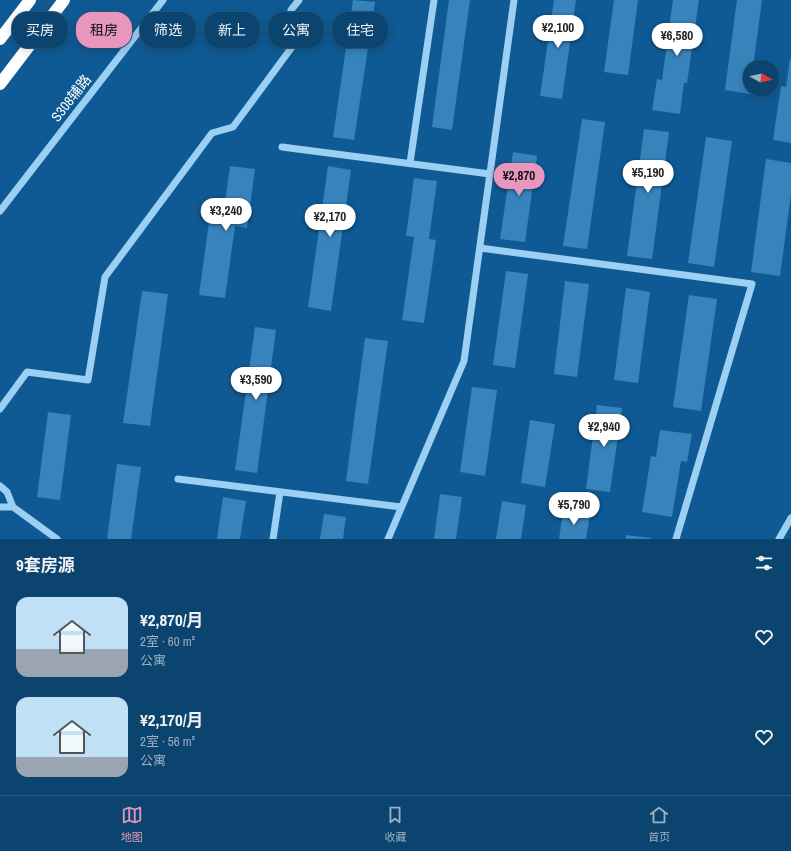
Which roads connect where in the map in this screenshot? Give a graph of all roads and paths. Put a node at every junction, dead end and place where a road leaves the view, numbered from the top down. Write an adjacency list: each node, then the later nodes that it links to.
1 (30, 0): 7 (highway)
2 (64, 0): 8 (highway)
3 (162, 0): 12 (street, S308辅路)
4 (299, 0): 14 (street)
5 (434, 0): 10 (street)
6 (514, 0): 11 (street)
7 (0, 39)
8 (0, 84)
9 (282, 147): 10 (street)
10 (410, 163): 11 (street)
11 (490, 174): 13 (street)
12 (0, 211)
13 (480, 248): 20 (street); 25 (street)
14 (0, 409)
15 (178, 479): 17 (street)
16 (0, 486): 19 (street)
17 (280, 492): 20 (street); 23 (street)
18 (0, 507): 19 (street)
19 (13, 507): 22 (street)
20 (401, 507): 24 (street)
21 (791, 518): 26 (street)
22 (57, 539)
23 (273, 539)
24 (388, 539)
25 (676, 539)
26 (779, 539)

